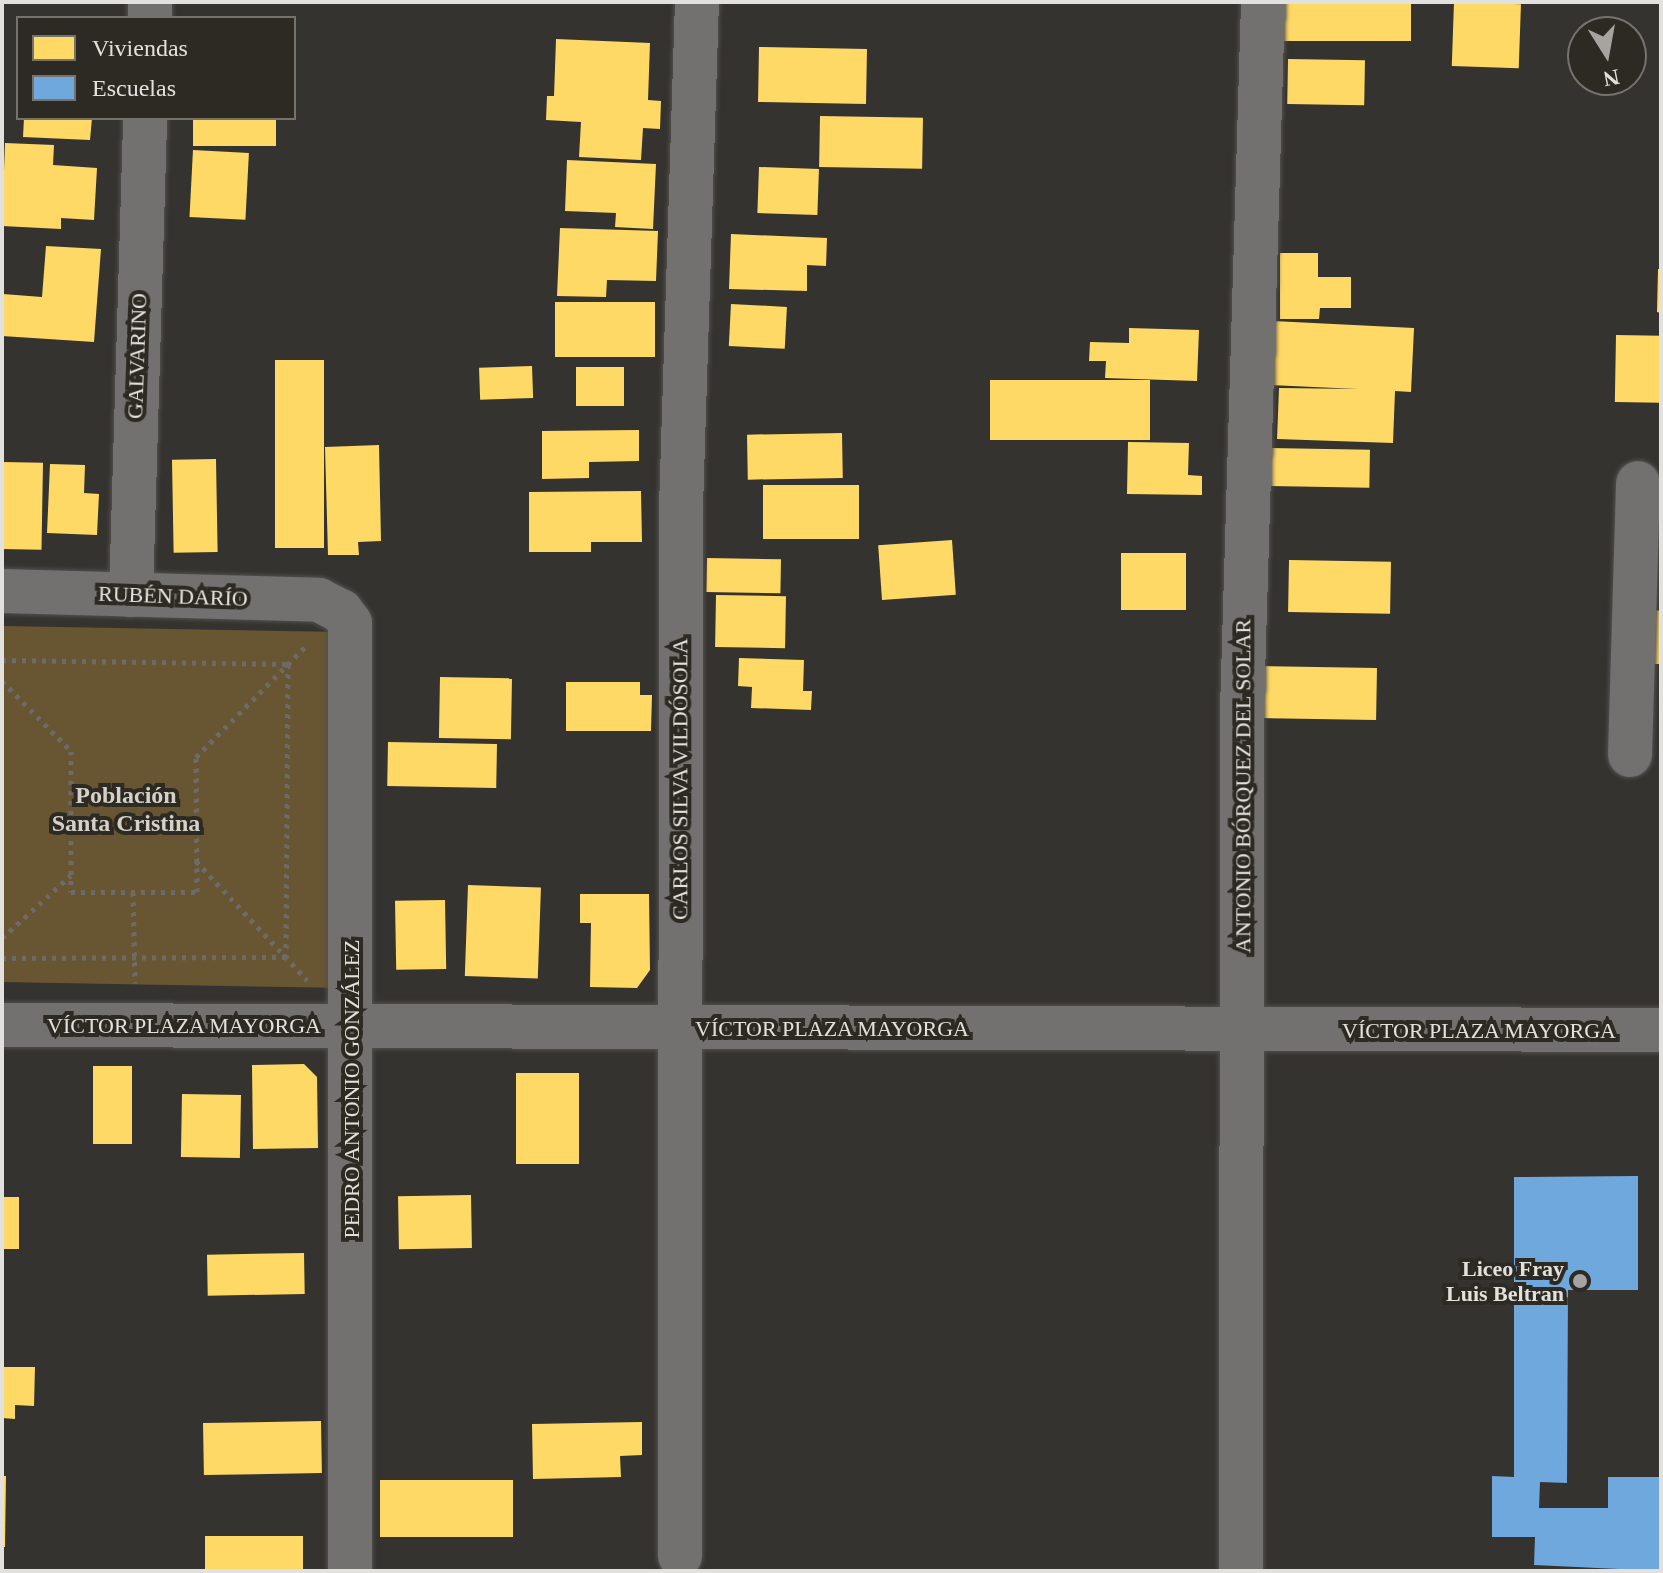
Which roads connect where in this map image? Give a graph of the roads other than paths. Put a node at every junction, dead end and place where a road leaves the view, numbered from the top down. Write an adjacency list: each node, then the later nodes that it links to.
1 (697, 2): 12 (street, CARLOS SILVA VILDÓSOLA)
2 (1263, 2): 14 (street, ANTONIO BÓRQUEZ DEL SOLAR)
3 (145, 120): 7 (street, GALVARINO)
4 (1638, 483): 6 (street)
5 (2, 591): 7 (street, RUBÉN DARÍO)
6 (1648, 594): 9 (street)
7 (131, 595): 8 (street, RUBÉN DARÍO)
8 (341, 611): 11 (street, PEDRO ANTONIO GONZÁLEZ)
9 (1630, 755)
10 (2, 1025): 11 (street, VÍCTOR PLAZA MAYORGA)
11 (352, 1026): 12 (street, VÍCTOR PLAZA MAYORGA); 16 (street, PEDRO ANTONIO GONZÁLEZ)
12 (680, 1028): 14 (street, VÍCTOR PLAZA MAYORGA); 15 (street, CARLOS SILVA VILDÓSOLA)
13 (1661, 1030): 14 (street, VÍCTOR PLAZA MAYORGA)
14 (1241, 1032): 17 (street, ANTONIO BÓRQUEZ DEL SOLAR)
15 (680, 1556)
16 (350, 1571)
17 (1241, 1571)

